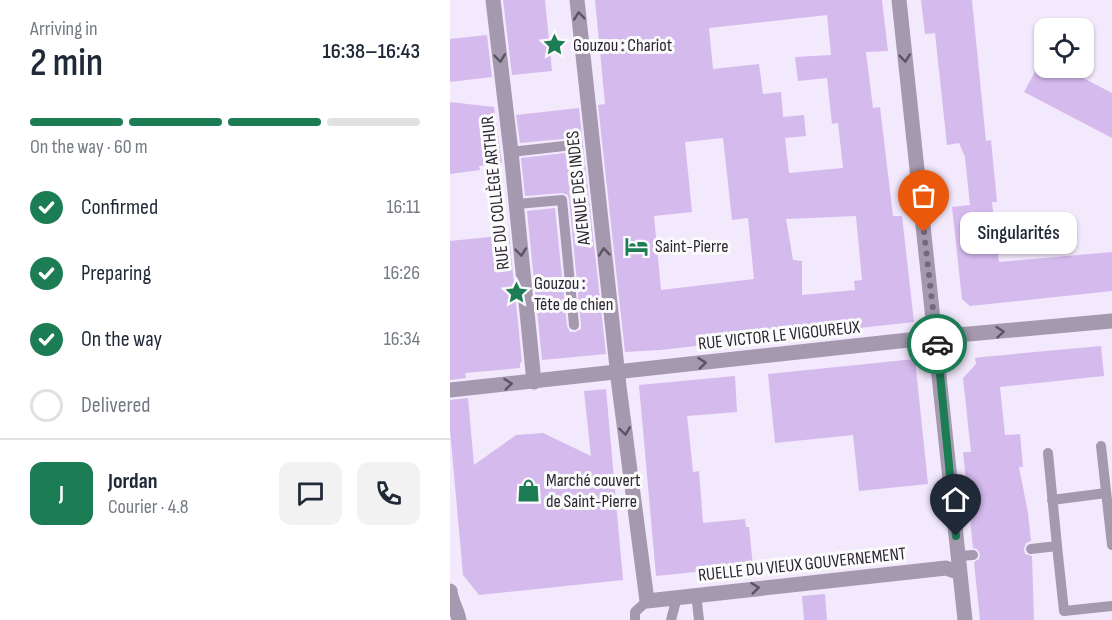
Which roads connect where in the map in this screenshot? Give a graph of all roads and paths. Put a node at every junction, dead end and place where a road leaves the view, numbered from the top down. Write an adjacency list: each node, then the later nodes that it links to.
1 (493, 0): 5 (street, RUE DU COLLÈGE ARTHUR, one-way to 5)
2 (577, 0): 10 (street, AVENUE DES INDES, one-way to 2)
3 (899, 0): 9 (street, one-way to 9)
4 (573, 145): 5 (lane)
5 (511, 152): 6 (street, RUE DU COLLÈGE ARTHUR)
6 (517, 204): 8 (lane); 11 (street, RUE DU COLLÈGE ARTHUR, one-way to 11)
7 (1112, 321): 9 (street, RUE VICTOR LE VIGOUREUX, one-way to 7)
8 (574, 325)
9 (936, 338): 10 (street, RUE VICTOR LE VIGOUREUX, one-way to 9); 20 (street)
10 (618, 373): 11 (street, RUE VICTOR LE VIGOUREUX); 23 (street, AVENUE DES INDES, one-way to 23)
11 (534, 382): 12 (street, RUE VICTOR LE VIGOUREUX, one-way to 11)
12 (450, 390)
13 (1101, 447): 15 (lane)
14 (1048, 453): 16 (lane)
15 (1106, 494): 16 (lane); 17 (lane)
16 (1052, 500): 18 (lane)
17 (1112, 545)
18 (1057, 546): 19 (lane); 24 (lane)
19 (1031, 549)
20 (960, 573): 21 (street, RUELLE DU VIEUX GOUVERNEMENT, one-way to 20); 28 (street)
21 (696, 594): 22 (street, RUELLE DU VIEUX GOUVERNEMENT); 27 (lane)
22 (677, 597): 23 (street, RUELLE DU VIEUX GOUVERNEMENT); 26 (lane)
23 (647, 600): 25 (lane)
24 (1112, 606)
25 (635, 620)
26 (671, 620)
27 (699, 620)
28 (965, 620)

